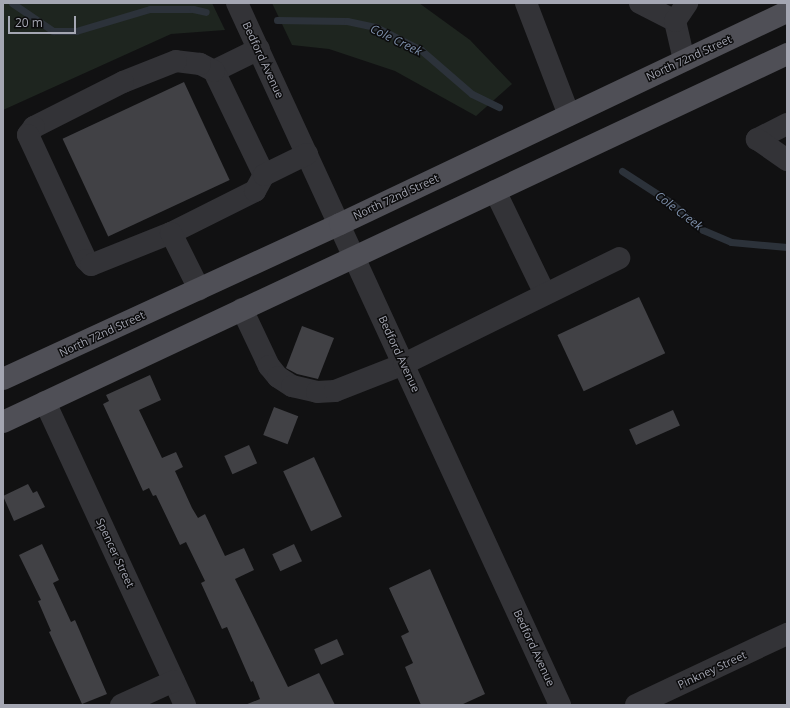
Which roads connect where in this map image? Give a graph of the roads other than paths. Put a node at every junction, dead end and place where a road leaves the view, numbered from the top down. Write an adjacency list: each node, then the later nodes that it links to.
1 (237, 3): 7 (street, Bedford Avenue)
2 (526, 3): 11 (street)
3 (640, 3): 6 (street)
4 (687, 3): 6 (street)
5 (787, 12): 9 (main road, North 72nd Street)
6 (675, 21): 9 (street)
7 (259, 49): 10 (street); 13 (street, Bedford Avenue)
8 (787, 54): 16 (main road)
9 (684, 60): 11 (main road, North 72nd Street)
10 (214, 71): 15 (street); 18 (street)
11 (569, 115): 17 (main road, North 72nd Street)
12 (787, 124): 14 (street)
13 (307, 154): 15 (street); 17 (street, Bedford Avenue)
14 (787, 160)
15 (264, 175): 18 (street)
16 (495, 190): 19 (main road); 22 (street)
17 (340, 224): 19 (street, Bedford Avenue); 21 (main road, North 72nd Street)
18 (171, 233): 21 (street)
19 (354, 256): 23 (main road); 24 (street, Bedford Avenue)
20 (619, 258): 22 (street)
21 (199, 289): 25 (main road, North 72nd Street)
22 (545, 294): 24 (street)
23 (242, 309): 24 (street); 26 (main road)
24 (404, 364): 32 (street, Bedford Avenue)
25 (3, 379)
26 (45, 402): 27 (main road); 29 (street, Spencer Street)
27 (3, 422)
28 (787, 634): 33 (street, Pinkney Street)
29 (174, 681): 30 (street); 31 (street, Spencer Street)
30 (121, 705)
31 (185, 705)
32 (560, 705)
33 (636, 705)

